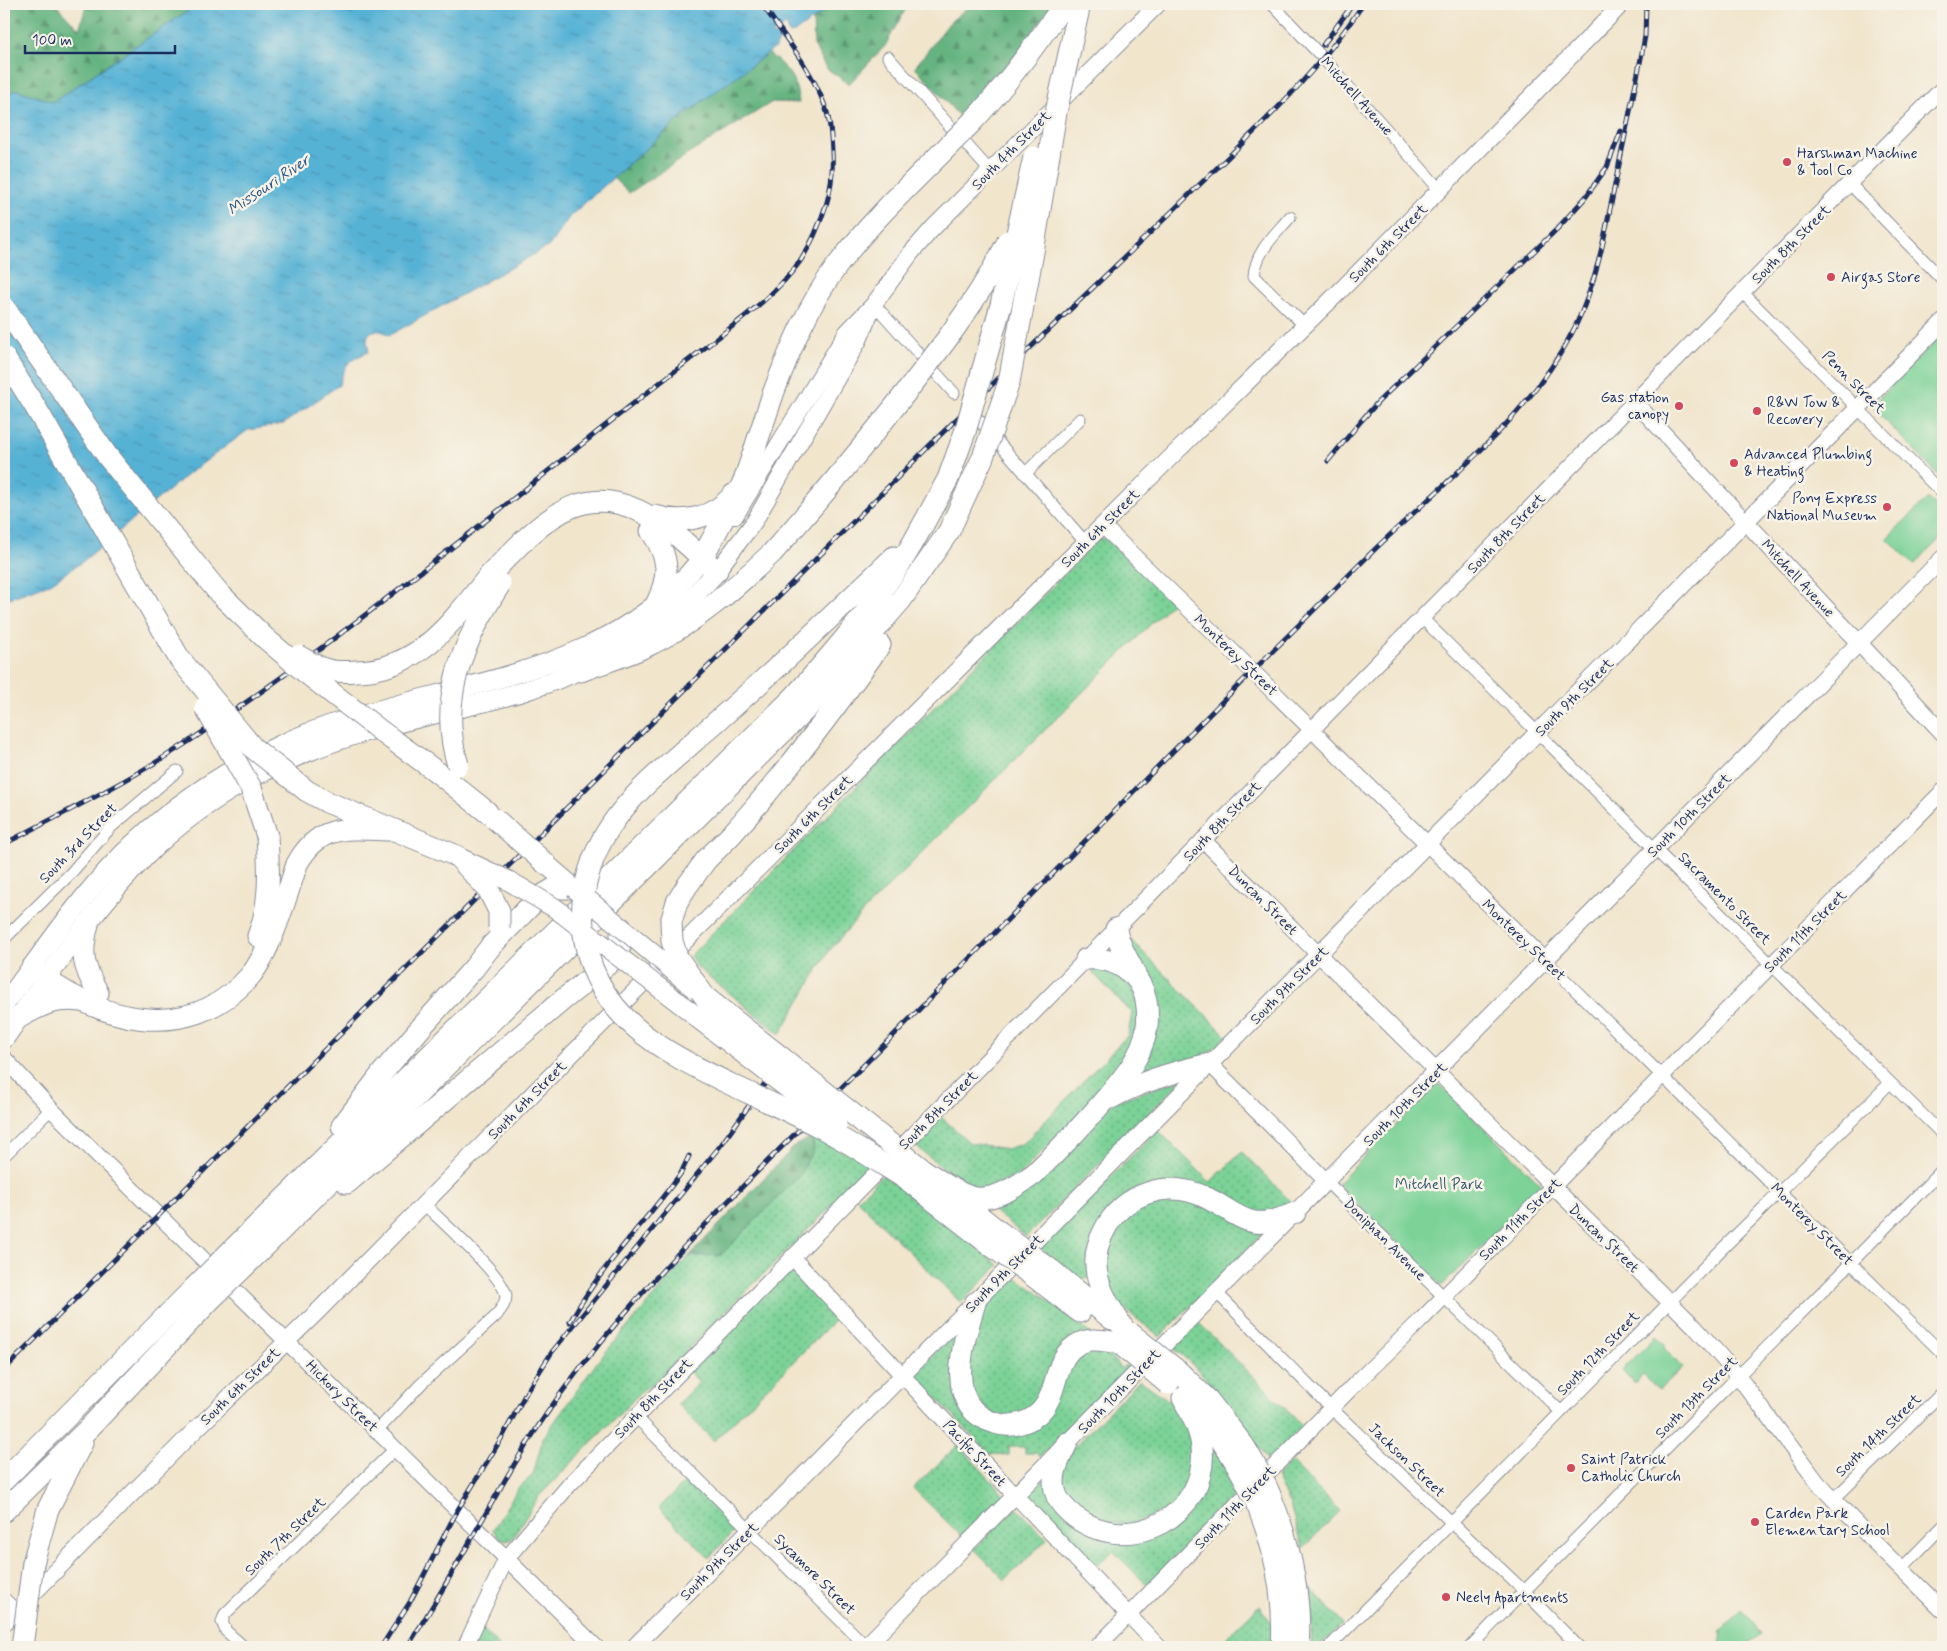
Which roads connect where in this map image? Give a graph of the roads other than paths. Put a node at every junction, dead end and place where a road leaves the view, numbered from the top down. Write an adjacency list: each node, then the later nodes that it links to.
1 (1064, 4): 27 (highway, bridge)
2 (1070, 4): 31 (highway, bridge)
3 (1080, 4): 9 (highway, bridge)
4 (1158, 4): 10 (main road, South 4th Street)
5 (1272, 4): 12 (street, Mitchell Avenue)
6 (1622, 4): 12 (main road, South 6th Street)
7 (888, 57): 10 (street)
8 (1943, 88): 11 (street, South 8th Street)
9 (1047, 162): 33 (highway, bridge); 44 (highway, bridge)
10 (990, 170): 16 (main road, South 4th Street)
11 (1850, 184): 14 (street); 15 (street, South 8th Street)
12 (1440, 190): 19 (main road, South 6th Street)
13 (1290, 217): 19 (street)
14 (1943, 280)
15 (1743, 292): 22 (street, South 8th Street); 23 (street, Penn Street)
16 (874, 304): 21 (street); 37 (main road, South 4th Street)
17 (4, 307): 41 (highway, bridge)
18 (1943, 322): 23 (main road, South 9th Street)
19 (1304, 325): 32 (main road, South 6th Street)
20 (4, 357): 43 (highway, bridge)
21 (954, 393)
22 (1634, 401): 30 (street, Mitchell Avenue); 40 (street, South 8th Street)
23 (1859, 409): 28 (street, Penn Street); 30 (main road, South 9th Street)
24 (978, 419): 26 (street)
25 (1080, 419): 26 (street)
26 (1025, 474): 35 (street)
27 (744, 481): 29 (highway); 37 (highway)
28 (1943, 494)
29 (639, 511): 37 (highway); 38 (highway)
30 (1746, 522): 42 (main road, Mitchell Avenue); 46 (main road, South 9th Street)
31 (924, 523): 85 (highway, bridge); 89 (highway)
32 (1103, 526): 35 (main road, South 6th Street); 45 (street, Monterey Street)
33 (950, 531): 72 (highway, bridge); 92 (highway)
34 (650, 532): 37 (highway); 38 (highway); 39 (highway)
35 (1086, 543): 90 (main road, South 6th Street)
36 (1943, 558): 42 (main road, South 10th Street)
37 (705, 569): 39 (main road); 44 (main road)
38 (494, 580): 41 (highway, bridge); 50 (highway, bridge)
39 (656, 605): 69 (main road)
40 (1422, 618): 45 (street, South 8th Street); 46 (street, Sacramento Street)
41 (265, 638): 50 (highway, bridge)
42 (1859, 643): 47 (main road, Mitchell Avenue); 54 (main road, South 10th Street)
43 (179, 658): 51 (highway, bridge); 71 (highway, bridge)
44 (581, 671): 59 (main road)
45 (1311, 729): 52 (street, South 8th Street); 53 (street, Monterey Street)
46 (1538, 733): 53 (main road, South 9th Street); 54 (street, Sacramento Street)
47 (1943, 733)
48 (178, 771): 63 (street, South 3rd Street)
49 (1943, 791): 68 (street, South 11th Street)
50 (491, 815): 56 (highway, bridge)
51 (391, 830): 55 (highway); 71 (highway)
52 (1203, 840): 61 (street, South 8th Street); 65 (street, Duncan Street)
53 (1427, 844): 65 (main road, South 9th Street); 67 (street, Monterey Street)
54 (1655, 850): 67 (main road, South 10th Street); 68 (street, Sacramento Street)
55 (457, 856): 58 (main road, bridge); 62 (highway, bridge)
56 (546, 864): 57 (main road)
57 (574, 888): 58 (highway); 60 (main road, bridge)
58 (538, 898): 62 (highway); 64 (main road, bridge)
59 (88, 924): 69 (main road); 71 (highway)
60 (621, 928): 64 (highway); 72 (main road, bridge)
61 (1116, 928): 66 (street, South 8th Street); 70 (highway)
62 (499, 935): 89 (highway)
63 (4, 939)
64 (617, 955): 72 (main road, bridge); 92 (highway)
65 (1318, 956): 76 (main road, South 9th Street); 77 (street, Duncan Street)
66 (1086, 959): 70 (highway); 94 (street, South 8th Street)
67 (1546, 961): 77 (main road, South 10th Street); 78 (street, Monterey Street)
68 (1771, 965): 78 (street, South 11th Street); 79 (street, Sacramento Street)
69 (43, 974): 71 (highway); 73 (main road)
70 (1138, 980): 80 (highway)
71 (90, 997): 73 (highway)
72 (700, 1006): 85 (highway, bridge)
73 (11, 1012): 74 (main road)
74 (4, 1039)
75 (4, 1058): 81 (street, Hickory Street)
76 (1210, 1064): 80 (highway); 86 (street, Doniphan Avenue); 100 (main road, South 9th Street)
77 (1436, 1072): 86 (main road, South 10th Street); 87 (street, Duncan Street)
78 (1662, 1075): 87 (street, South 11th Street); 88 (street, Monterey Street)
79 (1890, 1083): 82 (street, Sacramento Street); 88 (street, South 12th Street)
80 (1099, 1107): 85 (highway)
81 (51, 1108): 83 (street); 102 (street, Hickory Street)
82 (1943, 1135)
83 (4, 1156)
84 (1943, 1169): 95 (street, South 13th Street)
85 (916, 1175): 101 (highway, bridge)
86 (1327, 1182): 91 (main road, South 10th Street); 98 (street, Doniphan Avenue)
87 (1552, 1187): 98 (street, South 11th Street); 99 (street, Duncan Street)
88 (1780, 1191): 95 (street, Monterey Street); 99 (street, South 12th Street)
89 (283, 1200): 93 (highway)
90 (424, 1204): 102 (main road, South 6th Street); 112 (street)
91 (1295, 1213): 96 (main road, South 10th Street); 101 (highway)
92 (286, 1227): 93 (highway)
93 (242, 1254): 97 (highway, bridge)
94 (792, 1257): 104 (street, Pacific Street); 110 (street, South 8th Street)
95 (1851, 1264): 103 (street, Monterey Street); 105 (street, South 13th Street)
96 (1216, 1292): 108 (street, Jackson Street); 113 (main road, South 10th Street)
97 (202, 1294): 111 (highway); 116 (highway)
98 (1444, 1297): 108 (street, South 11th Street); 109 (street, Doniphan Avenue)
99 (1669, 1302): 105 (street, Duncan Street); 109 (street, South 12th Street)
100 (975, 1303): 101 (highway); 104 (main road, South 9th Street)
101 (1125, 1335): 106 (highway, bridge)
102 (286, 1341): 112 (street, Hickory Street); 127 (main road, South 6th Street)
103 (1943, 1354)
104 (903, 1376): 117 (street, Pacific Street); 122 (main road, South 9th Street)
105 (1738, 1376): 118 (street, Duncan Street); 125 (street, South 13th Street)
106 (1177, 1385): 113 (highway); 115 (highway)
107 (1943, 1392): 118 (street, South 14th Street)
108 (1331, 1408): 120 (street, Jackson Street); 129 (street, South 11th Street)
109 (1561, 1412): 120 (street, South 12th Street)
110 (635, 1416): 122 (street, Sycamore Street); 123 (street, South 8th Street)
111 (90, 1427): 119 (highway); 131 (highway, bridge)
112 (376, 1431): 114 (street, Hickory Street)
113 (1067, 1443): 117 (main road, South 10th Street)
114 (395, 1449): 123 (street, Hickory Street); 132 (street, South 7th Street)
115 (1239, 1452): 139 (highway, bridge); 140 (highway, bridge)
116 (4, 1480)
117 (1015, 1495): 129 (street, Pacific Street); 136 (main road, South 10th Street)
118 (1833, 1500): 124 (street, Duncan Street)
119 (4, 1511)
120 (1452, 1523): 125 (street, Jackson Street); 141 (street, South 12th Street)
121 (1943, 1526): 124 (street)
122 (750, 1530): 135 (main road, South 9th Street); 136 (street, Sycamore Street)
123 (506, 1559): 133 (street, South 8th Street); 134 (street, Hickory Street)
124 (1901, 1569): 128 (street, Duncan Street)
125 (1524, 1592): 142 (street, South 13th Street); 143 (street, Jackson Street)
126 (4, 1598): 127 (street)
127 (16, 1610): 130 (main road, South 6th Street)
128 (1943, 1610)
129 (1129, 1616): 137 (street, South 11th Street); 138 (street, Pacific Street)
130 (4, 1623)
131 (22, 1647)
132 (244, 1647)
133 (465, 1647)
134 (596, 1647)
135 (634, 1647)
136 (866, 1647)
137 (1097, 1647)
138 (1159, 1647)
139 (1282, 1647)
140 (1298, 1647)
141 (1330, 1647)
142 (1470, 1647)
143 (1579, 1647)

